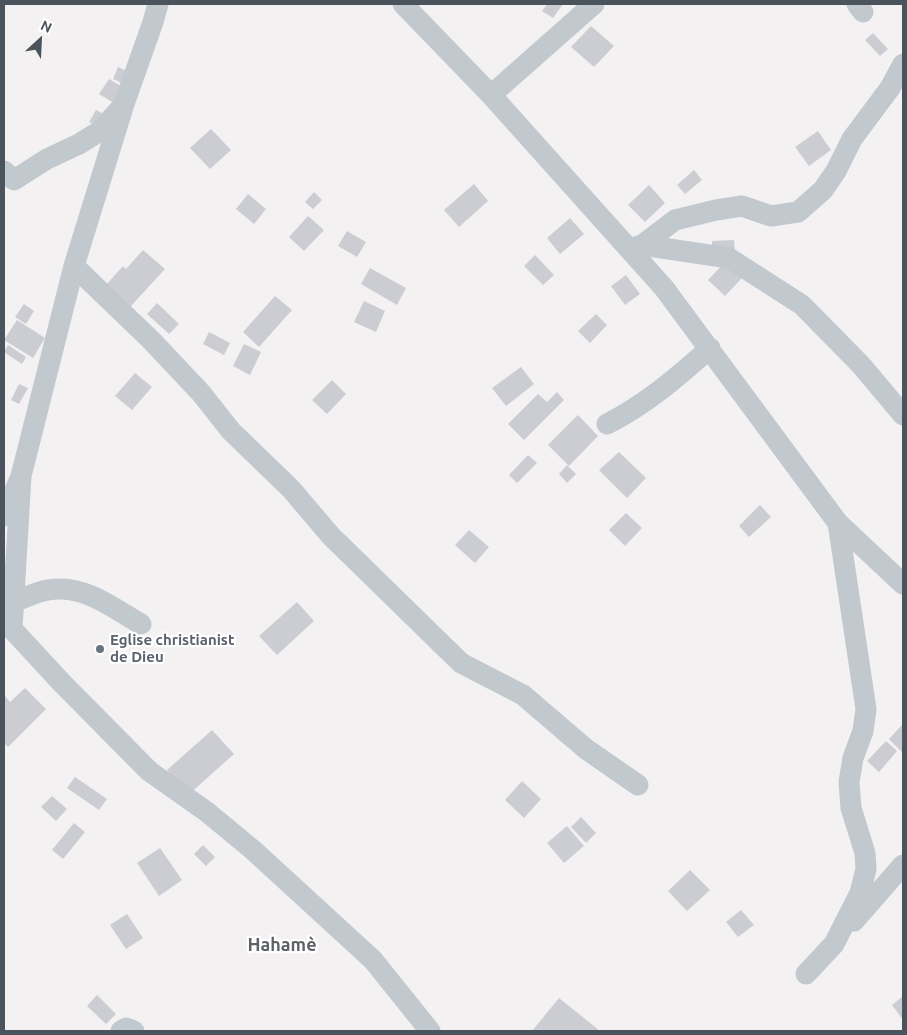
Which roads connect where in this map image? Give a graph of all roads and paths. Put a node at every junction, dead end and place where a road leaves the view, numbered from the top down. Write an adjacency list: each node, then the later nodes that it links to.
1 (158, 4): 6 (street)
2 (403, 4): 5 (street)
3 (584, 7): 5 (street)
4 (903, 64): 8 (street)
5 (491, 95): 8 (street)
6 (124, 104): 7 (street); 9 (street)
7 (4, 171)
8 (636, 247): 10 (street); 11 (street)
9 (74, 266): 13 (street); 20 (street)
10 (710, 348): 12 (street); 15 (street)
11 (903, 415)
12 (607, 424)
13 (21, 476): 14 (street); 17 (street)
14 (4, 516)
15 (838, 523): 16 (street); 22 (street)
16 (903, 584)
17 (9, 600): 18 (street); 19 (street)
18 (141, 624)
19 (8, 635): 26 (street)
20 (638, 784)
21 (903, 865): 22 (street)
22 (834, 944): 23 (street)
23 (806, 974)
24 (121, 1031): 25 (street)
25 (134, 1031)
26 (430, 1031)

